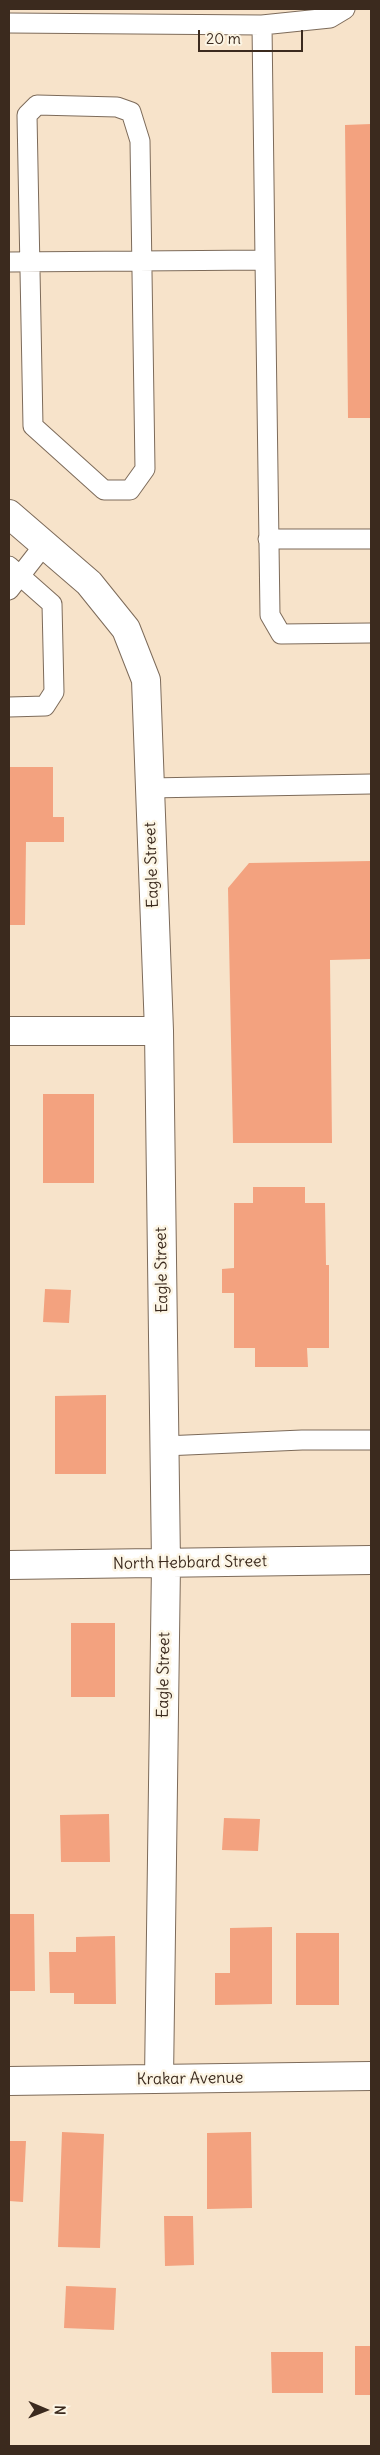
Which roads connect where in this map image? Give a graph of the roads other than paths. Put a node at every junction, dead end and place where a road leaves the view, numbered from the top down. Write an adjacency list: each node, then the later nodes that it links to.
1 (345, 9): 3 (lane)
2 (9, 23): 3 (lane)
3 (262, 25): 4 (lane)
4 (265, 260): 5 (lane); 9 (lane)
5 (142, 261): 7 (lane); 7 (lane); 7 (lane)
6 (9, 262): 7 (lane)
7 (30, 262)
8 (9, 514): 11 (street, Eagle Street)
9 (268, 539): 10 (lane); 13 (lane)
10 (371, 539)
11 (44, 544): 12 (lane); 16 (street, Eagle Street)
12 (12, 577): 14 (lane)
13 (371, 633)
14 (9, 707)
15 (371, 784): 16 (lane)
16 (149, 788): 18 (street, Eagle Street)
17 (9, 1031): 18 (street)
18 (159, 1031): 20 (street, Eagle Street)
19 (371, 1440): 20 (lane)
20 (164, 1446): 22 (street, Eagle Street)
21 (371, 1560): 22 (street, North Hebbard Street)
22 (166, 1564): 23 (street, North Hebbard Street); 25 (street, Eagle Street)
23 (9, 1565)
24 (371, 2076): 25 (street, Krakar Avenue)
25 (159, 2079): 26 (street, Krakar Avenue)
26 (9, 2081)

